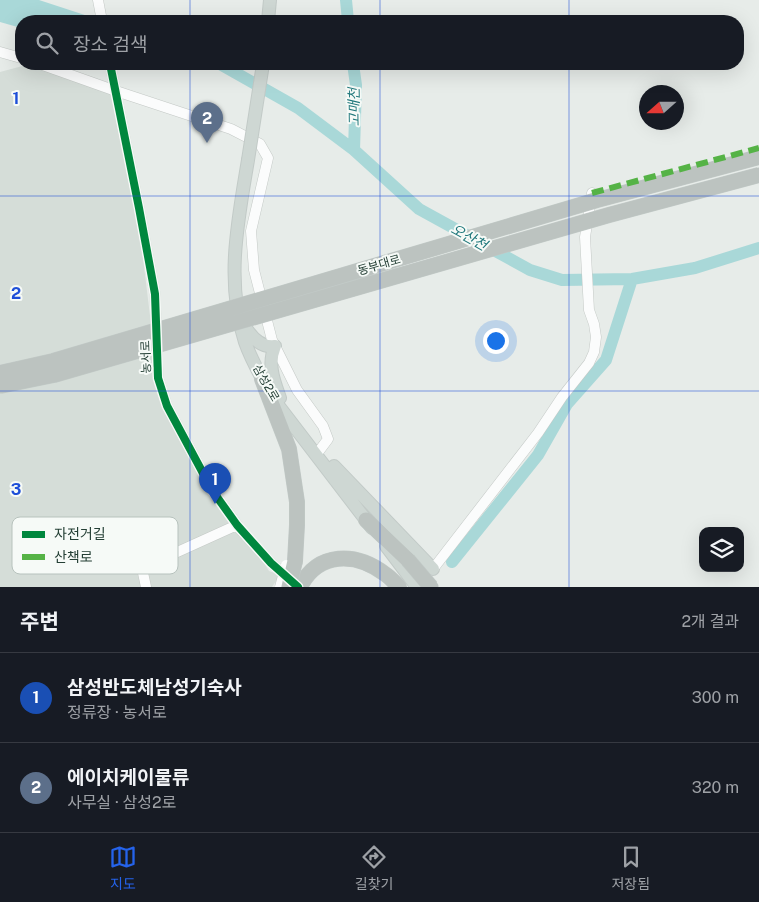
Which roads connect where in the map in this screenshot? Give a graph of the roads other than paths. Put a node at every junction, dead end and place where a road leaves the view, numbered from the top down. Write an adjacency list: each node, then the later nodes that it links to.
1 (98, 0): 3 (street)
2 (270, 0): 4 (main road)
3 (101, 15)
4 (269, 15)
5 (0, 52): 6 (street)
6 (15, 56)
7 (60, 70): 10 (street)
8 (111, 70): 10 (street, 농서로)
9 (262, 70): 14 (main road, 삼성2로, bridge)
10 (115, 87): 15 (street); 22 (street, 농서로)
11 (759, 157): 16 (highway, 동부대로, bridge)
12 (759, 175): 18 (highway, 동부대로, bridge)
13 (592, 193): 26 (street)
14 (240, 318): 15 (main road); 17 (main road, 삼성2로)
15 (275, 346): 19 (main road); 20 (street)
16 (0, 374)
17 (262, 379): 19 (main road, 삼성2로); 24 (highway)
18 (0, 386)
19 (291, 421): 20 (main road); 21 (main road, 삼성2로)
20 (320, 451): 26 (main road)
21 (366, 520): 25 (highway)
22 (237, 525): 23 (street); 28 (street, 농서로)
23 (178, 552)
24 (290, 563): 30 (street, bridge); 31 (highway, bridge)
25 (405, 564): 33 (main road); 34 (highway, bridge)
26 (433, 569)
27 (143, 574): 29 (street)
28 (301, 584): 32 (highway)
29 (146, 587)
30 (280, 587)
31 (290, 587)
32 (399, 587)
33 (417, 587)
34 (431, 587)

